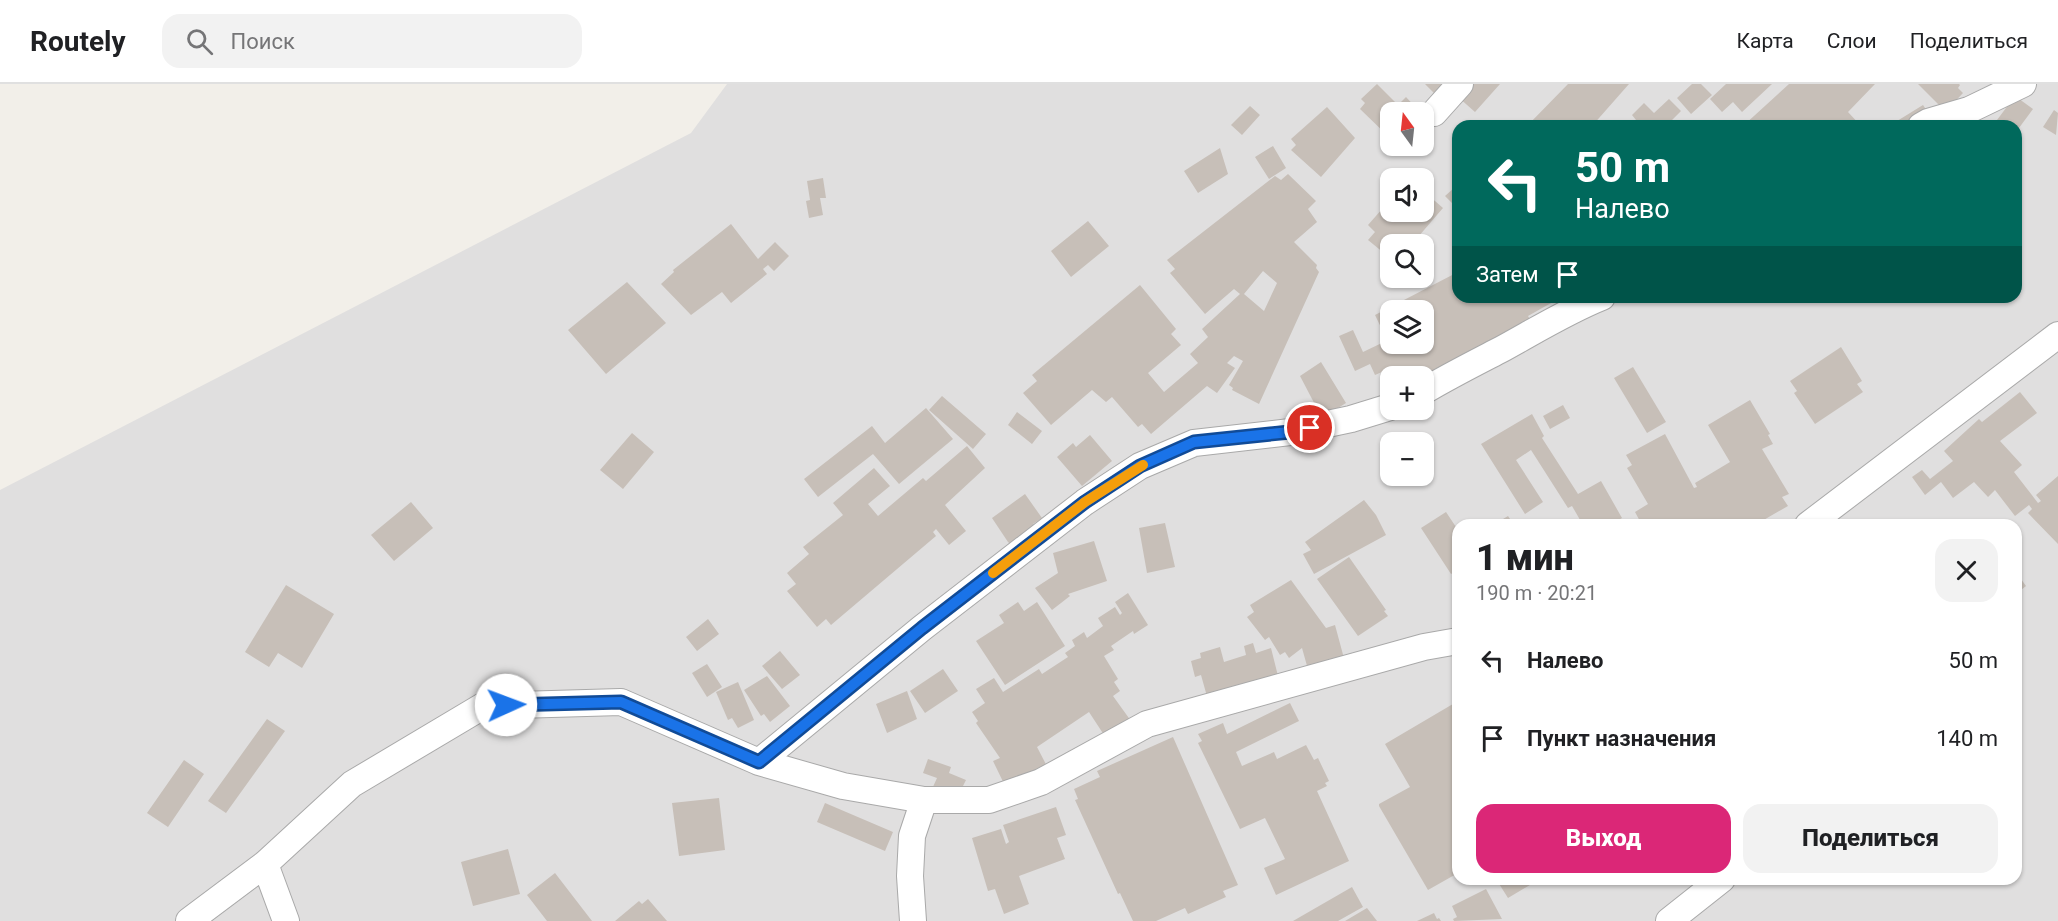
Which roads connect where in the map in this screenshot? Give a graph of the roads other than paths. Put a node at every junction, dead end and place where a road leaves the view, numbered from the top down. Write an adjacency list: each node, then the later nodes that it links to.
1 (1460, 84): 3 (street)
2 (2023, 84): 4 (street)
3 (1434, 113)
4 (1935, 120)
5 (1586, 303): 7 (street)
6 (2058, 335): 9 (street)
7 (1434, 385)
8 (1380, 410): 11 (street)
9 (1816, 519)
10 (1452, 641): 12 (street)
11 (759, 762): 12 (street); 13 (street)
12 (924, 800): 17 (street)
13 (265, 864): 15 (street); 16 (street)
14 (1714, 885): 18 (street)
15 (189, 921)
16 (286, 921)
17 (913, 921)
18 (1669, 921)

